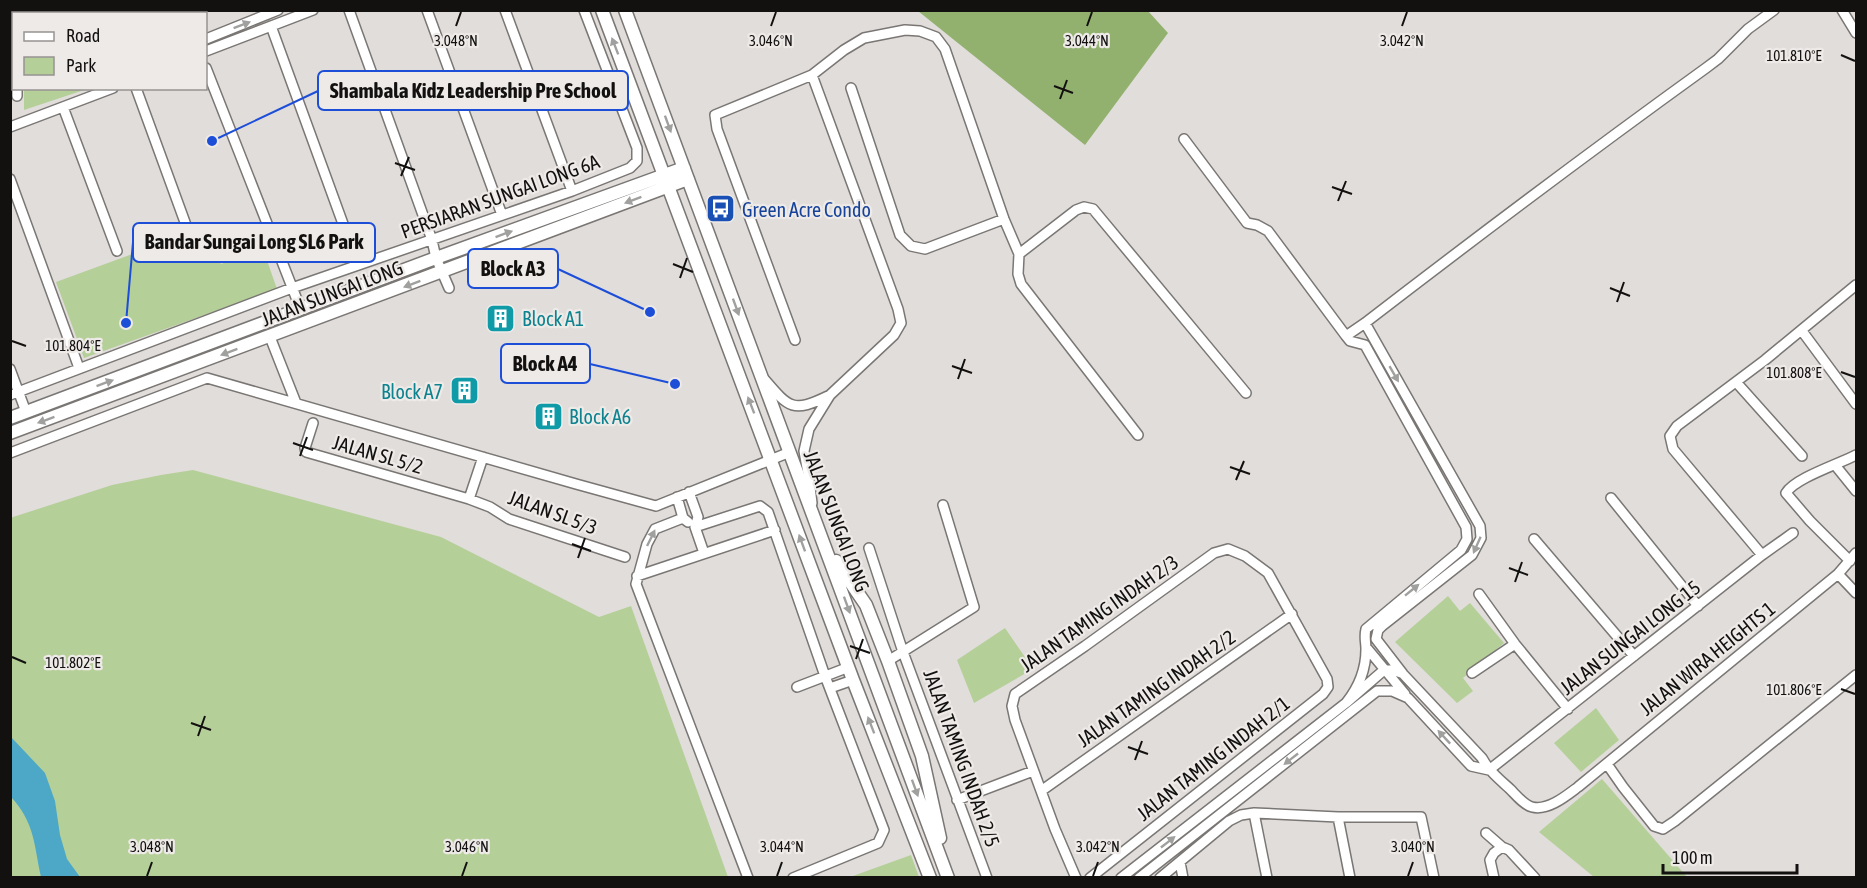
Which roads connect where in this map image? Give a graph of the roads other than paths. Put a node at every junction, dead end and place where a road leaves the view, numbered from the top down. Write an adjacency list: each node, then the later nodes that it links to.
1 (278, 10): 11 (street)
2 (314, 10): 12 (street)
3 (349, 10): 33 (street)
4 (427, 10): 30 (street)
5 (505, 10): 29 (street)
6 (584, 10): 29 (street, PERSIARAN SUNGAI LONG 6A)
7 (602, 10): 23 (street, JALAN SUNGAI LONG, one-way to 7)
8 (626, 10): 21 (street, JALAN SUNGAI LONG)
9 (1774, 10): 43 (street)
10 (1842, 10): 13 (street)
11 (266, 13): 14 (street, one-way to 11)
12 (271, 26): 15 (street); 37 (street)
13 (1857, 33)
14 (207, 39)
15 (207, 51)
16 (207, 71): 40 (street)
17 (812, 75): 31 (street); 47 (street); 54 (street)
18 (851, 88): 31 (street)
19 (108, 90): 22 (street)
20 (137, 90): 32 (street)
21 (660, 104): 23 (street); 26 (street, JALAN SUNGAI LONG, one-way to 26)
22 (63, 107): 24 (street); 34 (street)
23 (641, 112): 28 (street, JALAN SUNGAI LONG)
24 (10, 127)
25 (1184, 139): 45 (street)
26 (686, 174): 28 (street, JALAN SUNGAI LONG); 50 (street, JALAN SUNGAI LONG, one-way to 50)
27 (10, 179): 48 (street)
28 (665, 181): 36 (street, JALAN SUNGAI LONG, one-way to 28); 38 (street, JALAN SUNGAI LONG, one-way to 38); 67 (street, JALAN SUNGAI LONG, one-way to 28)
29 (572, 191): 30 (street, PERSIARAN SUNGAI LONG 6A)
30 (502, 215): 33 (street, PERSIARAN SUNGAI LONG 6A)
31 (1004, 219): 35 (street)
32 (186, 225)
33 (432, 240): 36 (street); 37 (street, PERSIARAN SUNGAI LONG 6A)
34 (117, 251)
35 (1019, 254): 52 (street); 61 (street)
36 (436, 258): 38 (street); 42 (street, JALAN SUNGAI LONG)
37 (358, 265): 40 (street, PERSIARAN SUNGAI LONG 6A)
38 (442, 272): 41 (street); 46 (street, JALAN SUNGAI LONG, one-way to 46)
39 (1857, 285): 44 (street)
40 (292, 288): 42 (street); 48 (street, PERSIARAN SUNGAI LONG 6A)
41 (449, 288)
42 (301, 310): 57 (street, JALAN SUNGAI LONG, one-way to 42)
43 (1365, 323): 45 (street); 97 (street, one-way to 97)
44 (1802, 331): 51 (street); 56 (street)
45 (1346, 336): 94 (street, one-way to 45)
46 (270, 337): 55 (street); 60 (street, JALAN SUNGAI LONG, one-way to 60)
47 (795, 340)
48 (80, 368): 53 (street, PERSIARAN SUNGAI LONG 6A)
49 (10, 369): 53 (street)
50 (761, 376): 54 (street); 62 (street, JALAN SUNGAI LONG)
51 (1736, 382): 65 (street); 84 (street)
52 (1246, 393)
53 (15, 394): 57 (street)
54 (830, 395): 75 (street)
55 (296, 403): 63 (street); 66 (street)
56 (1857, 404)
57 (26, 412): 58 (street, JALAN SUNGAI LONG)
58 (10, 418)
59 (313, 423): 73 (street, JALAN SL 5/2)
60 (10, 433)
61 (1138, 435)
62 (790, 452): 67 (street); 75 (street, JALAN SUNGAI LONG)
63 (10, 453)
64 (1857, 455): 68 (street)
65 (1802, 456)
66 (483, 457): 71 (street); 73 (street)
67 (771, 460): 70 (street); 99 (street, JALAN SUNGAI LONG, one-way to 67)
68 (1835, 465): 69 (street); 86 (street)
69 (1857, 491)
70 (689, 492): 71 (street); 77 (street)
71 (677, 497): 76 (street)
72 (1611, 498): 91 (street)
73 (469, 499): 85 (street, JALAN SL 5/3)
74 (943, 505): 95 (street)
75 (812, 512): 81 (street, JALAN SUNGAI LONG)
76 (683, 518): 77 (street); 88 (street, one-way to 76)
77 (695, 527): 78 (street); 83 (street)
78 (775, 530): 83 (street); 104 (street)
79 (1793, 533): 84 (street, JALAN SUNGAI LONG 15)
80 (1534, 539): 96 (street)
81 (825, 546): 98 (street); 126 (street, JALAN SUNGAI LONG, one-way to 126)
82 (869, 548): 95 (street, JALAN TAMING INDAH 2/5)
83 (704, 553): 88 (street)
84 (1762, 555): 91 (street, JALAN SUNGAI LONG 15)
85 (625, 557)
86 (1853, 557): 87 (street, JALAN WIRA HEIGHTS 1)
87 (1838, 574): 89 (street); 112 (street, JALAN WIRA HEIGHTS 1)
88 (637, 576): 123 (street)
89 (1857, 593)
90 (1479, 594): 93 (street)
91 (1698, 606): 96 (street, JALAN SUNGAI LONG 15)
92 (1292, 614): 114 (street, JALAN TAMING INDAH 2/3); 115 (street, JALAN TAMING INDAH 2/2); 129 (street, JALAN TAMING INDAH 2/1)
93 (1515, 644): 101 (street); 111 (street)
94 (1366, 647): 100 (street); 110 (street)
95 (903, 652): 98 (street); 116 (street, JALAN TAMING INDAH 2/5)
96 (1634, 656): 111 (street, JALAN SUNGAI LONG 15)
97 (1390, 659): 100 (street); 102 (street)
98 (888, 661): 126 (street)
99 (849, 667): 104 (street); 105 (street, JALAN SUNGAI LONG)
100 (1389, 672): 102 (street); 108 (street); 109 (street); 110 (street)
101 (1472, 673)
102 (1403, 674): 113 (street)
103 (1857, 675): 112 (street)
104 (825, 676): 106 (street); 107 (street)
105 (853, 680): 107 (street); 125 (street, JALAN SUNGAI LONG, one-way to 105)
106 (797, 687)
107 (830, 688): 124 (street)
108 (1377, 691): 109 (street); 131 (street, one-way to 131)
109 (1408, 698): 113 (street, one-way to 109)
110 (1346, 703): 130 (street, one-way to 110)
111 (1568, 709): 113 (street, JALAN SUNGAI LONG 15)
112 (1607, 764): 113 (street, JALAN WIRA HEIGHTS 1)
113 (1489, 770)
114 (1033, 771): 115 (street); 116 (street)
115 (1041, 791): 128 (street)
116 (957, 800): 127 (street, JALAN TAMING INDAH 2/5)
117 (1254, 813): 118 (street); 121 (street); 134 (street)
118 (1338, 817): 135 (street); 136 (street)
119 (1486, 833): 120 (street)
120 (1502, 847): 122 (street); 137 (street)
121 (1180, 862): 132 (street); 133 (street)
122 (1531, 876)
123 (748, 878)
124 (793, 878)
125 (930, 878)
126 (948, 878)
127 (987, 878)
128 (1076, 878)
129 (1090, 878)
130 (1121, 878)
131 (1139, 878)
132 (1160, 878)
133 (1183, 878)
134 (1267, 878)
135 (1350, 878)
136 (1434, 878)
137 (1494, 878)

